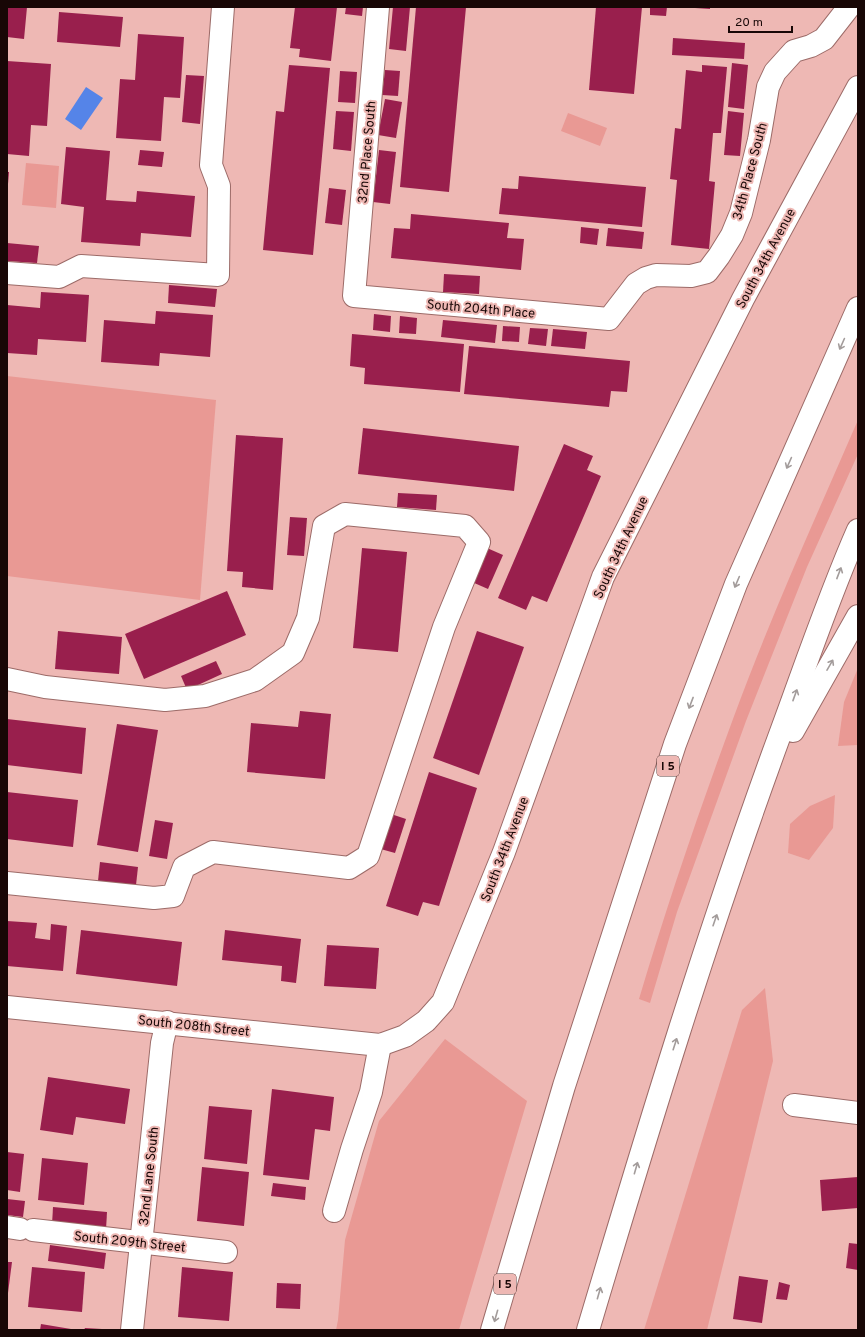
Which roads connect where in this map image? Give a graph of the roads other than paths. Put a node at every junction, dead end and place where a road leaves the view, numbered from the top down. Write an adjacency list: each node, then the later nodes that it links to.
1 (223, 7): 5 (main road)
2 (378, 7): 6 (main road, 32nd Place South)
3 (849, 7): 8 (main road, 34th Place South)
4 (858, 87): 16 (main road, South 34th Avenue)
5 (7, 273)
6 (354, 296): 8 (main road, South 204th Place)
7 (858, 308): 24 (main road, I 5, one-way to 24)
8 (609, 319)
9 (858, 530): 12 (main road, one-way to 9)
10 (858, 616): 12 (main road, one-way to 10)
11 (7, 679): 13 (main road)
12 (762, 784): 25 (main road, one-way to 12)
13 (7, 883)
14 (7, 1006): 15 (main road, South 208th Street)
15 (167, 1022): 16 (main road, South 208th Street); 21 (main road, 32nd Lane South)
16 (380, 1045): 19 (main road)
17 (794, 1105): 18 (main road)
18 (858, 1113)
19 (334, 1211)
20 (20, 1229): 21 (main road, South 209th Street)
21 (141, 1242): 22 (main road, South 209th Street); 23 (main road, 32nd Lane South)
22 (226, 1252)
23 (132, 1330)
24 (492, 1330)
25 (588, 1330)

